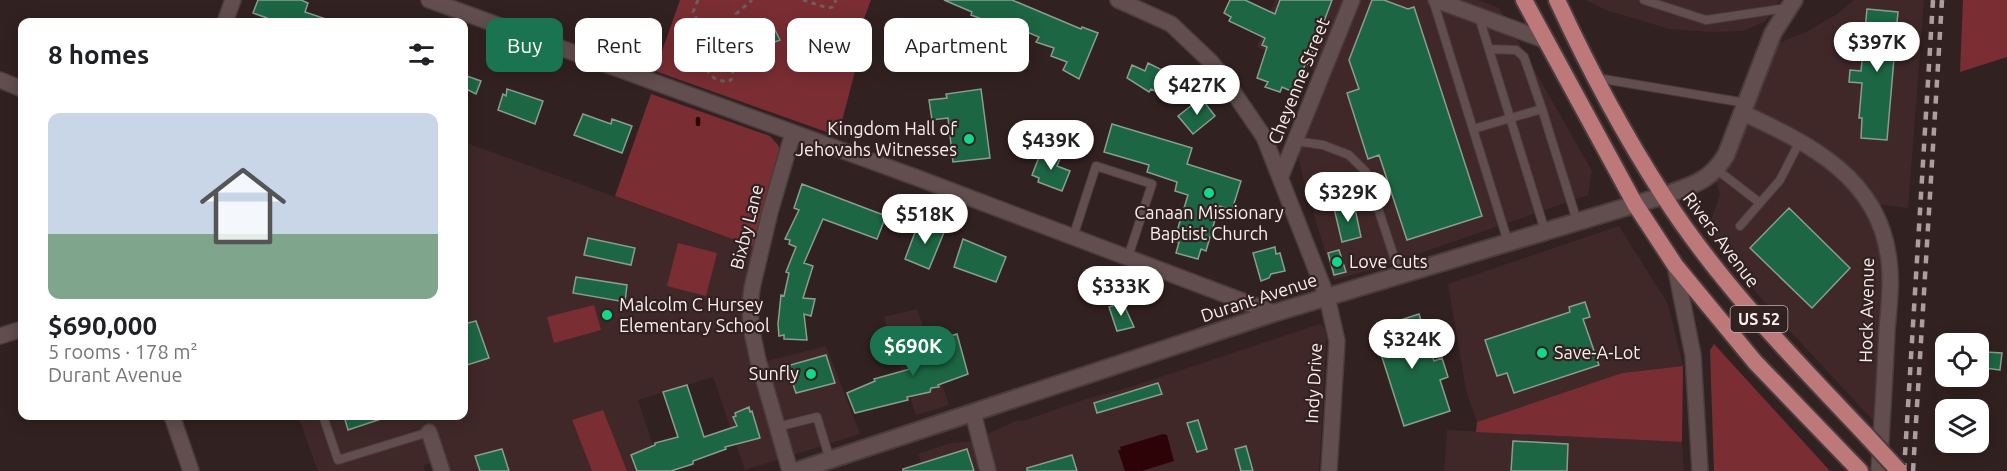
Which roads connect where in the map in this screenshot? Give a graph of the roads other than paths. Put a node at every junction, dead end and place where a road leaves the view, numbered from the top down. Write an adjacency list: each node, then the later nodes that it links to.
1 (233, 0): 11 (street)
2 (429, 0): 21 (street)
3 (1118, 0): 25 (street, Indy Drive)
4 (1352, 0): 22 (street, Cheyenne Street)
5 (1434, 0): 10 (street); 20 (lane)
6 (1524, 0): 12 (main road, US 52)
7 (1557, 0): 14 (main road, Rivers Avenue / US 52)
8 (1644, 0): 9 (lane)
9 (1791, 4): 17 (street)
10 (1479, 16): 12 (street); 13 (lane)
11 (226, 18)
12 (1547, 40): 28 (main road, US 52)
13 (1489, 49): 18 (lane); 19 (lane)
14 (1594, 78): 17 (lane); 26 (main road, Rivers Avenue / US 52)
15 (0, 80): 16 (street)
16 (18, 87)
17 (1744, 108): 23 (street, Hock Avenue); 24 (street)
18 (1542, 109): 19 (lane); 29 (lane)
19 (1510, 118): 20 (lane); 31 (lane)
20 (1473, 129): 33 (lane)
21 (793, 133): 32 (street); 44 (street, Bixby Lane)
22 (1295, 141): 25 (street, Cheyenne Street); 36 (lane)
23 (1800, 141): 27 (lane); 55 (street, Hock Avenue)
24 (1716, 169): 26 (street, Durant Avenue); 27 (lane)
25 (1281, 176): 37 (street, Indy Drive)
26 (1663, 195): 28 (street, Durant Avenue); 56 (main road, Rivers Avenue / US 52, bridge)
27 (1760, 203): 30 (lane)
28 (1635, 204): 29 (street, Durant Avenue); 35 (main road, US 52)
29 (1577, 221): 31 (street, Durant Avenue)
30 (1740, 226)
31 (1545, 231): 33 (street, Durant Avenue)
32 (1072, 237): 34 (street); 34 (lane)
33 (1508, 242): 36 (street, Durant Avenue)
34 (1128, 257): 38 (street)
35 (1675, 265): 53 (street); 54 (main road, US 52)
36 (1400, 275): 37 (street, Durant Avenue)
37 (1327, 297): 38 (street, Durant Avenue); 52 (street, Indy Drive)
38 (1274, 313): 41 (street, Durant Avenue)
39 (18, 330): 40 (street)
40 (0, 336)
41 (974, 413): 46 (street, Durant Avenue); 51 (street)
42 (173, 420): 47 (street)
43 (324, 420): 45 (lane)
44 (777, 427): 46 (lane); 49 (street, Bixby Lane)
45 (429, 432): 48 (street)
46 (831, 460): 50 (street, Durant Avenue)
47 (191, 471)
48 (442, 471)
49 (790, 471)
50 (796, 471)
51 (988, 471)
52 (1329, 471)
53 (1700, 471)
54 (1860, 471)
55 (1879, 471)
56 (1899, 471)

